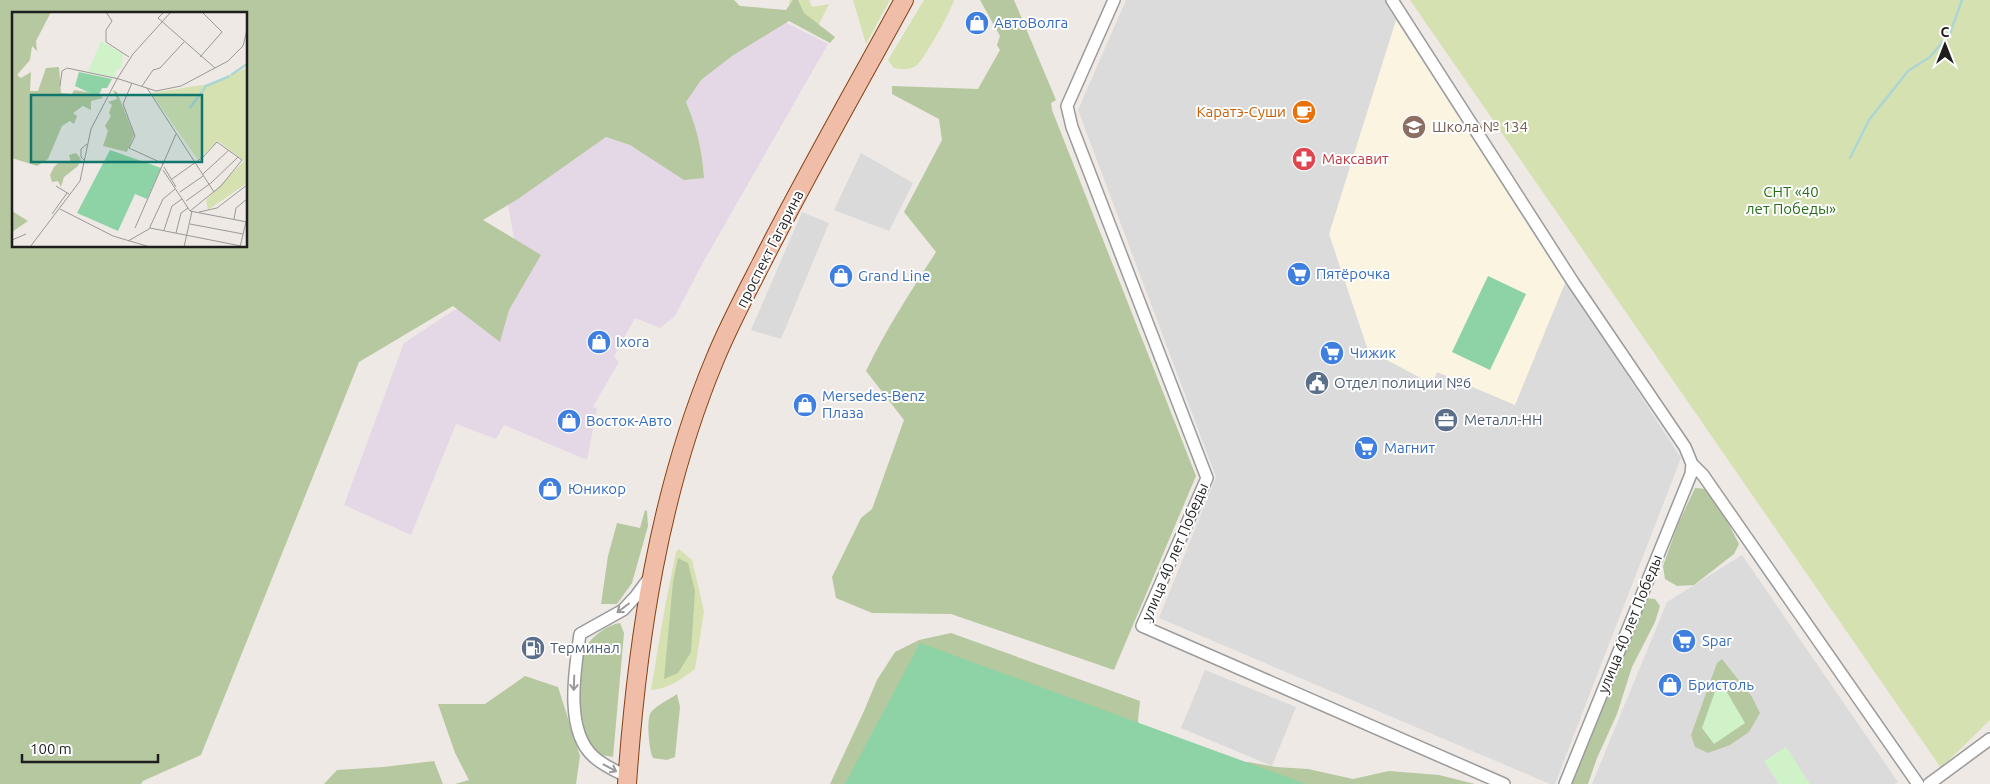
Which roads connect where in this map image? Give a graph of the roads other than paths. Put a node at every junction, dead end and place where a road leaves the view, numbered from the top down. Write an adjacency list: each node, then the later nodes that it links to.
1 (904, 0): 5 (main road, проспект Гагарина)
2 (1114, 0): 8 (street, улица 40 лет Победы)
3 (1392, 0): 4 (street)
4 (1692, 464): 9 (street, улица 40 лет Победы); 10 (street)
5 (654, 571): 7 (main road, проспект Гагарина); 7 (street, one-way to 7)
6 (1990, 739): 11 (street)
7 (627, 780)
8 (1504, 784)
9 (1565, 784)
10 (1918, 784)
11 (1929, 784)

